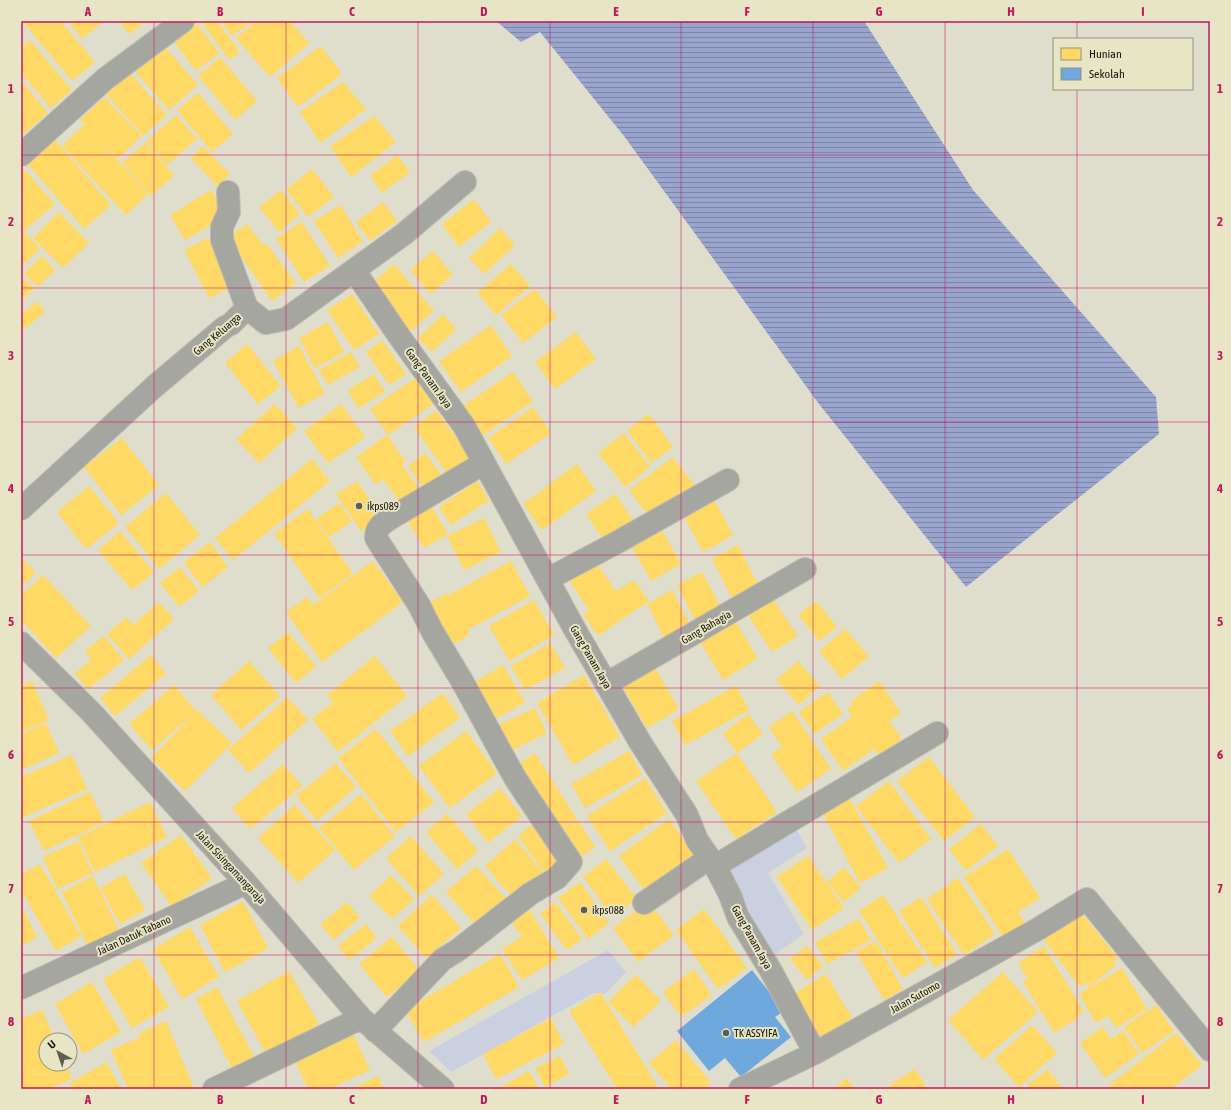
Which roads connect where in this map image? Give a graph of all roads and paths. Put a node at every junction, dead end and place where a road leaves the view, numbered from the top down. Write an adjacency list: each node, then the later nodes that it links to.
1 (183, 21): 2 (street)
2 (21, 155)
3 (464, 182): 5 (street, Gang Keluarga)
4 (228, 192): 6 (street)
5 (354, 270): 6 (street, Gang Keluarga); 7 (street, Gang Panam Jaya)
6 (247, 308): 9 (street, Gang Keluarga)
7 (484, 463): 11 (street, Gang Panam Jaya); 19 (street)
8 (728, 480): 11 (street)
9 (21, 509)
10 (805, 570): 13 (street, Gang Bahagia)
11 (548, 579): 13 (street, Gang Panam Jaya)
12 (25, 655): 16 (street, Jalan Sisingamangaraja)
13 (606, 684): 15 (street, Gang Panam Jaya)
14 (937, 733): 15 (street)
15 (711, 862): 17 (street); 21 (street, Gang Panam Jaya)
16 (246, 883): 18 (street, Jalan Datuk Tabano); 19 (street, Jalan Sisingamangaraja)
17 (644, 903)
18 (21, 988)
19 (368, 1025): 22 (street); 23 (street, Jalan Sisingamangaraja)
20 (1210, 1050): 21 (street, Jalan Sutomo)
21 (815, 1053): 24 (street, Jalan Sutomo)
22 (214, 1089)
23 (443, 1089)
24 (740, 1089)

